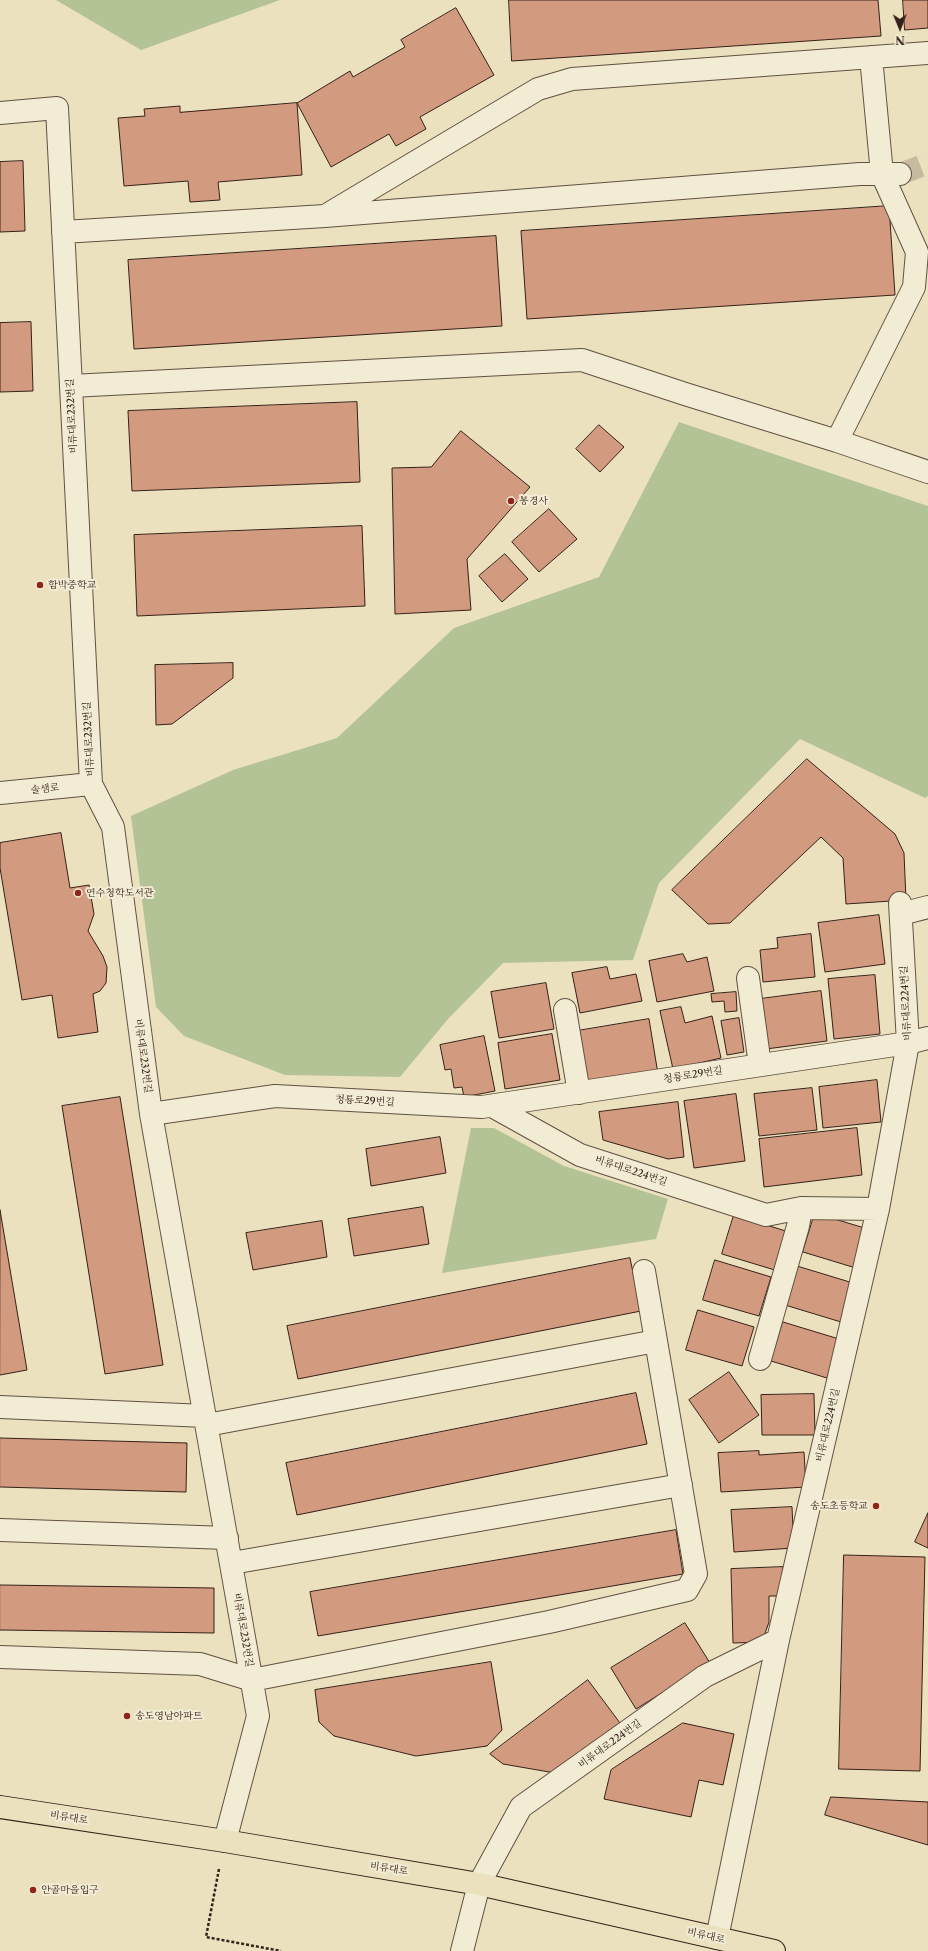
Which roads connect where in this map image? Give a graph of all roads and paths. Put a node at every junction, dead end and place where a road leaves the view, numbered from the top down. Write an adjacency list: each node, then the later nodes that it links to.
1 (928, 52): 2 (street)
2 (871, 57): 4 (street); 5 (street)
3 (0, 113): 6 (street, 비류대로232번길)
4 (891, 174): 5 (street); 8 (street)
5 (325, 216): 6 (street)
6 (63, 232): 7 (street, 비류대로232번길)
7 (71, 386): 8 (street); 10 (street, 비류대로232번길)
8 (837, 441): 9 (street)
9 (928, 472)
10 (91, 784): 11 (street, 솔샘로); 19 (street, 비류대로232번길)
11 (0, 794)
12 (928, 907): 15 (street, 비류대로224번길)
13 (748, 978): 16 (street)
14 (565, 1010): 17 (street)
15 (918, 1040): 16 (street, 청룡로29번길); 21 (street, 비류대로224번길)
16 (760, 1065): 17 (street, 청룡로29번길)
17 (579, 1092): 18 (street, 청룡로29번길)
18 (492, 1106): 19 (street, 청룡로29번길); 20 (street, 비류대로224번길)
19 (151, 1114): 26 (street, 비류대로232번길)
20 (801, 1208): 21 (street, 비류대로224번길); 24 (street)
21 (878, 1209): 31 (street, 비류대로224번길)
22 (644, 1271): 23 (street)
23 (656, 1341): 26 (street); 27 (street)
24 (760, 1359)
25 (0, 1408): 26 (street)
26 (206, 1420): 29 (street, 비류대로232번길)
27 (681, 1485): 30 (street); 33 (street)
28 (0, 1530): 29 (street)
29 (227, 1538): 30 (street, 비류대로232번길)
30 (232, 1563): 33 (street, 비류대로232번길)
31 (778, 1640): 36 (street, 비류대로224번길); 37 (street, 비류대로224번길)
32 (0, 1657): 33 (street)
33 (252, 1680): 35 (street, 비류대로232번길)
34 (0, 1807): 35 (main road, 비류대로)
35 (225, 1841): 36 (main road, 비류대로); 38 (path)
36 (479, 1884): 37 (main road, 비류대로); 39 (street, 비류대로224번길)
37 (717, 1938): 40 (main road, 비류대로)
38 (282, 1951)
39 (462, 1951)
40 (774, 1951)

